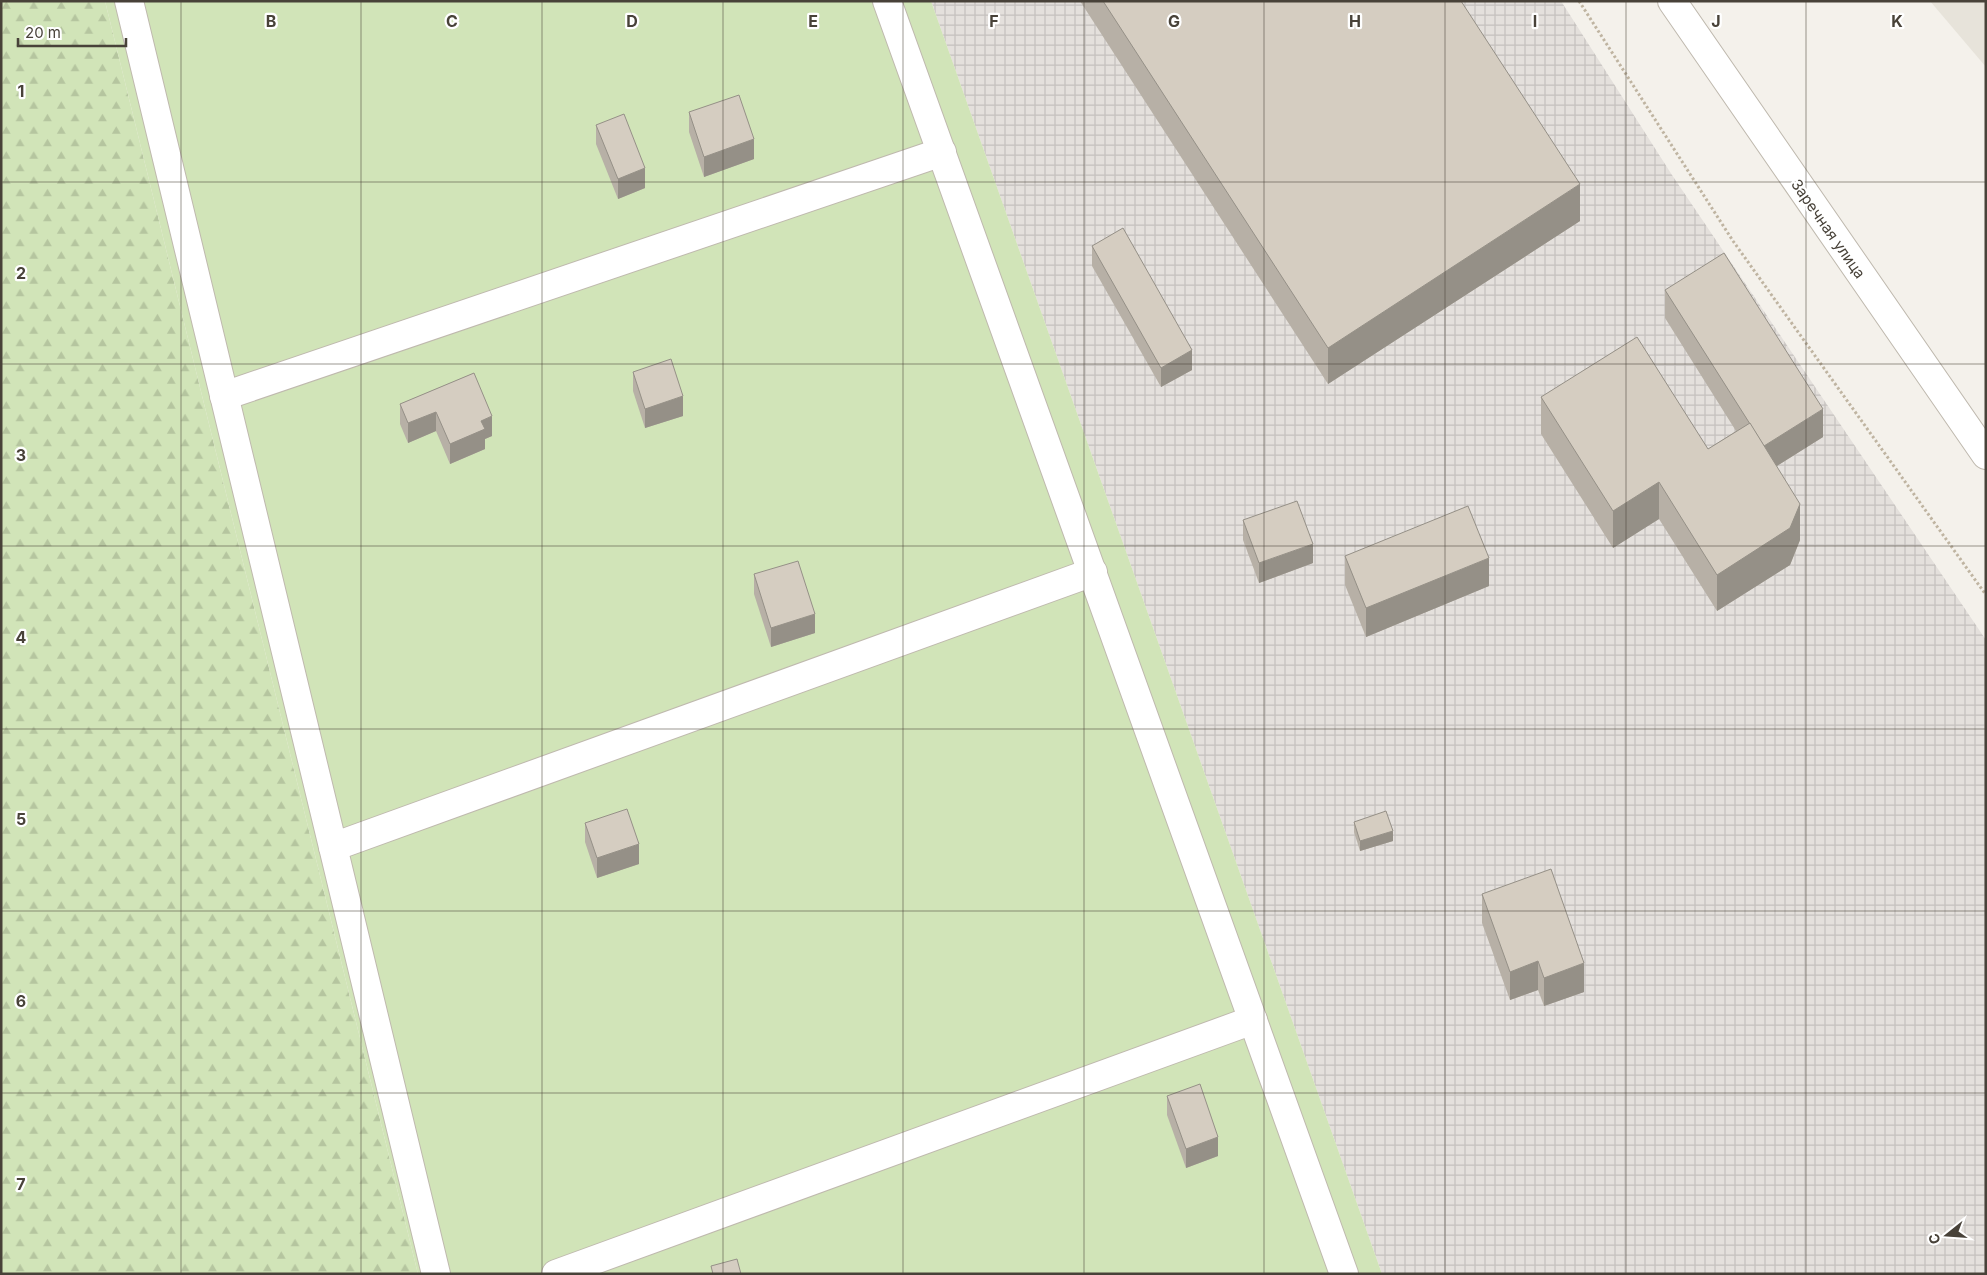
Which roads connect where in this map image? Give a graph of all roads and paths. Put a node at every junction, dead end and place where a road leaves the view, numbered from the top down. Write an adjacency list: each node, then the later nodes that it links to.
1 (129, 1): 6 (street)
2 (888, 1): 5 (street)
3 (1579, 1): 9 (path)
4 (1672, 1): 7 (street, Заречная улица)
5 (942, 152): 6 (street); 8 (street)
6 (224, 396): 10 (street)
7 (1986, 455)
8 (1092, 572): 10 (street); 11 (street)
9 (1986, 595)
10 (333, 847): 12 (street)
11 (1253, 1020): 13 (street); 14 (street)
12 (436, 1274)
13 (556, 1274)
14 (1344, 1274)

